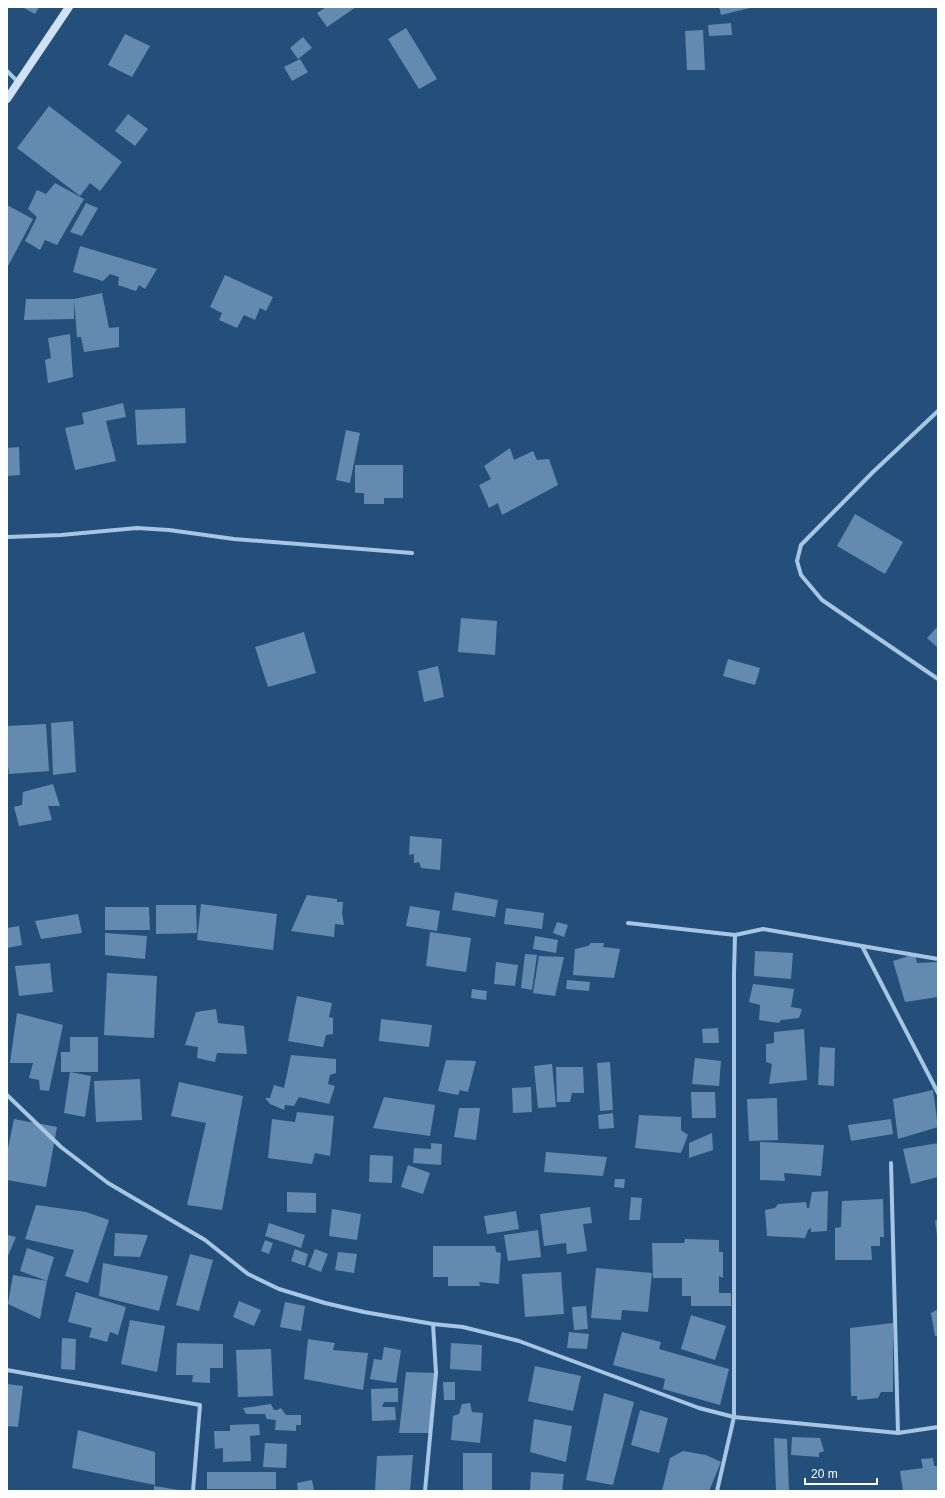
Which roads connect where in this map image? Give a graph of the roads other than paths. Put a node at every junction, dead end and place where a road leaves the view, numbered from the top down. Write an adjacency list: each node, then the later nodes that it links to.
1 (69, 7): 3 (main road)
2 (7, 71): 3 (street)
3 (18, 83): 4 (main road)
4 (7, 99)
5 (938, 410): 8 (street)
6 (7, 537): 7 (street)
7 (412, 553)
8 (938, 679)
9 (628, 923): 10 (street)
10 (735, 935): 11 (street); 18 (street)
11 (862, 946): 12 (street); 13 (street)
12 (938, 959)
13 (938, 1092)
14 (7, 1095): 16 (street)
15 (892, 1163): 20 (street)
16 (433, 1324): 18 (street); 22 (street)
17 (7, 1370): 21 (street)
18 (734, 1417): 20 (street); 23 (street)
19 (938, 1428): 20 (street)
20 (898, 1433)
21 (193, 1491)
22 (425, 1491)
23 (717, 1491)

